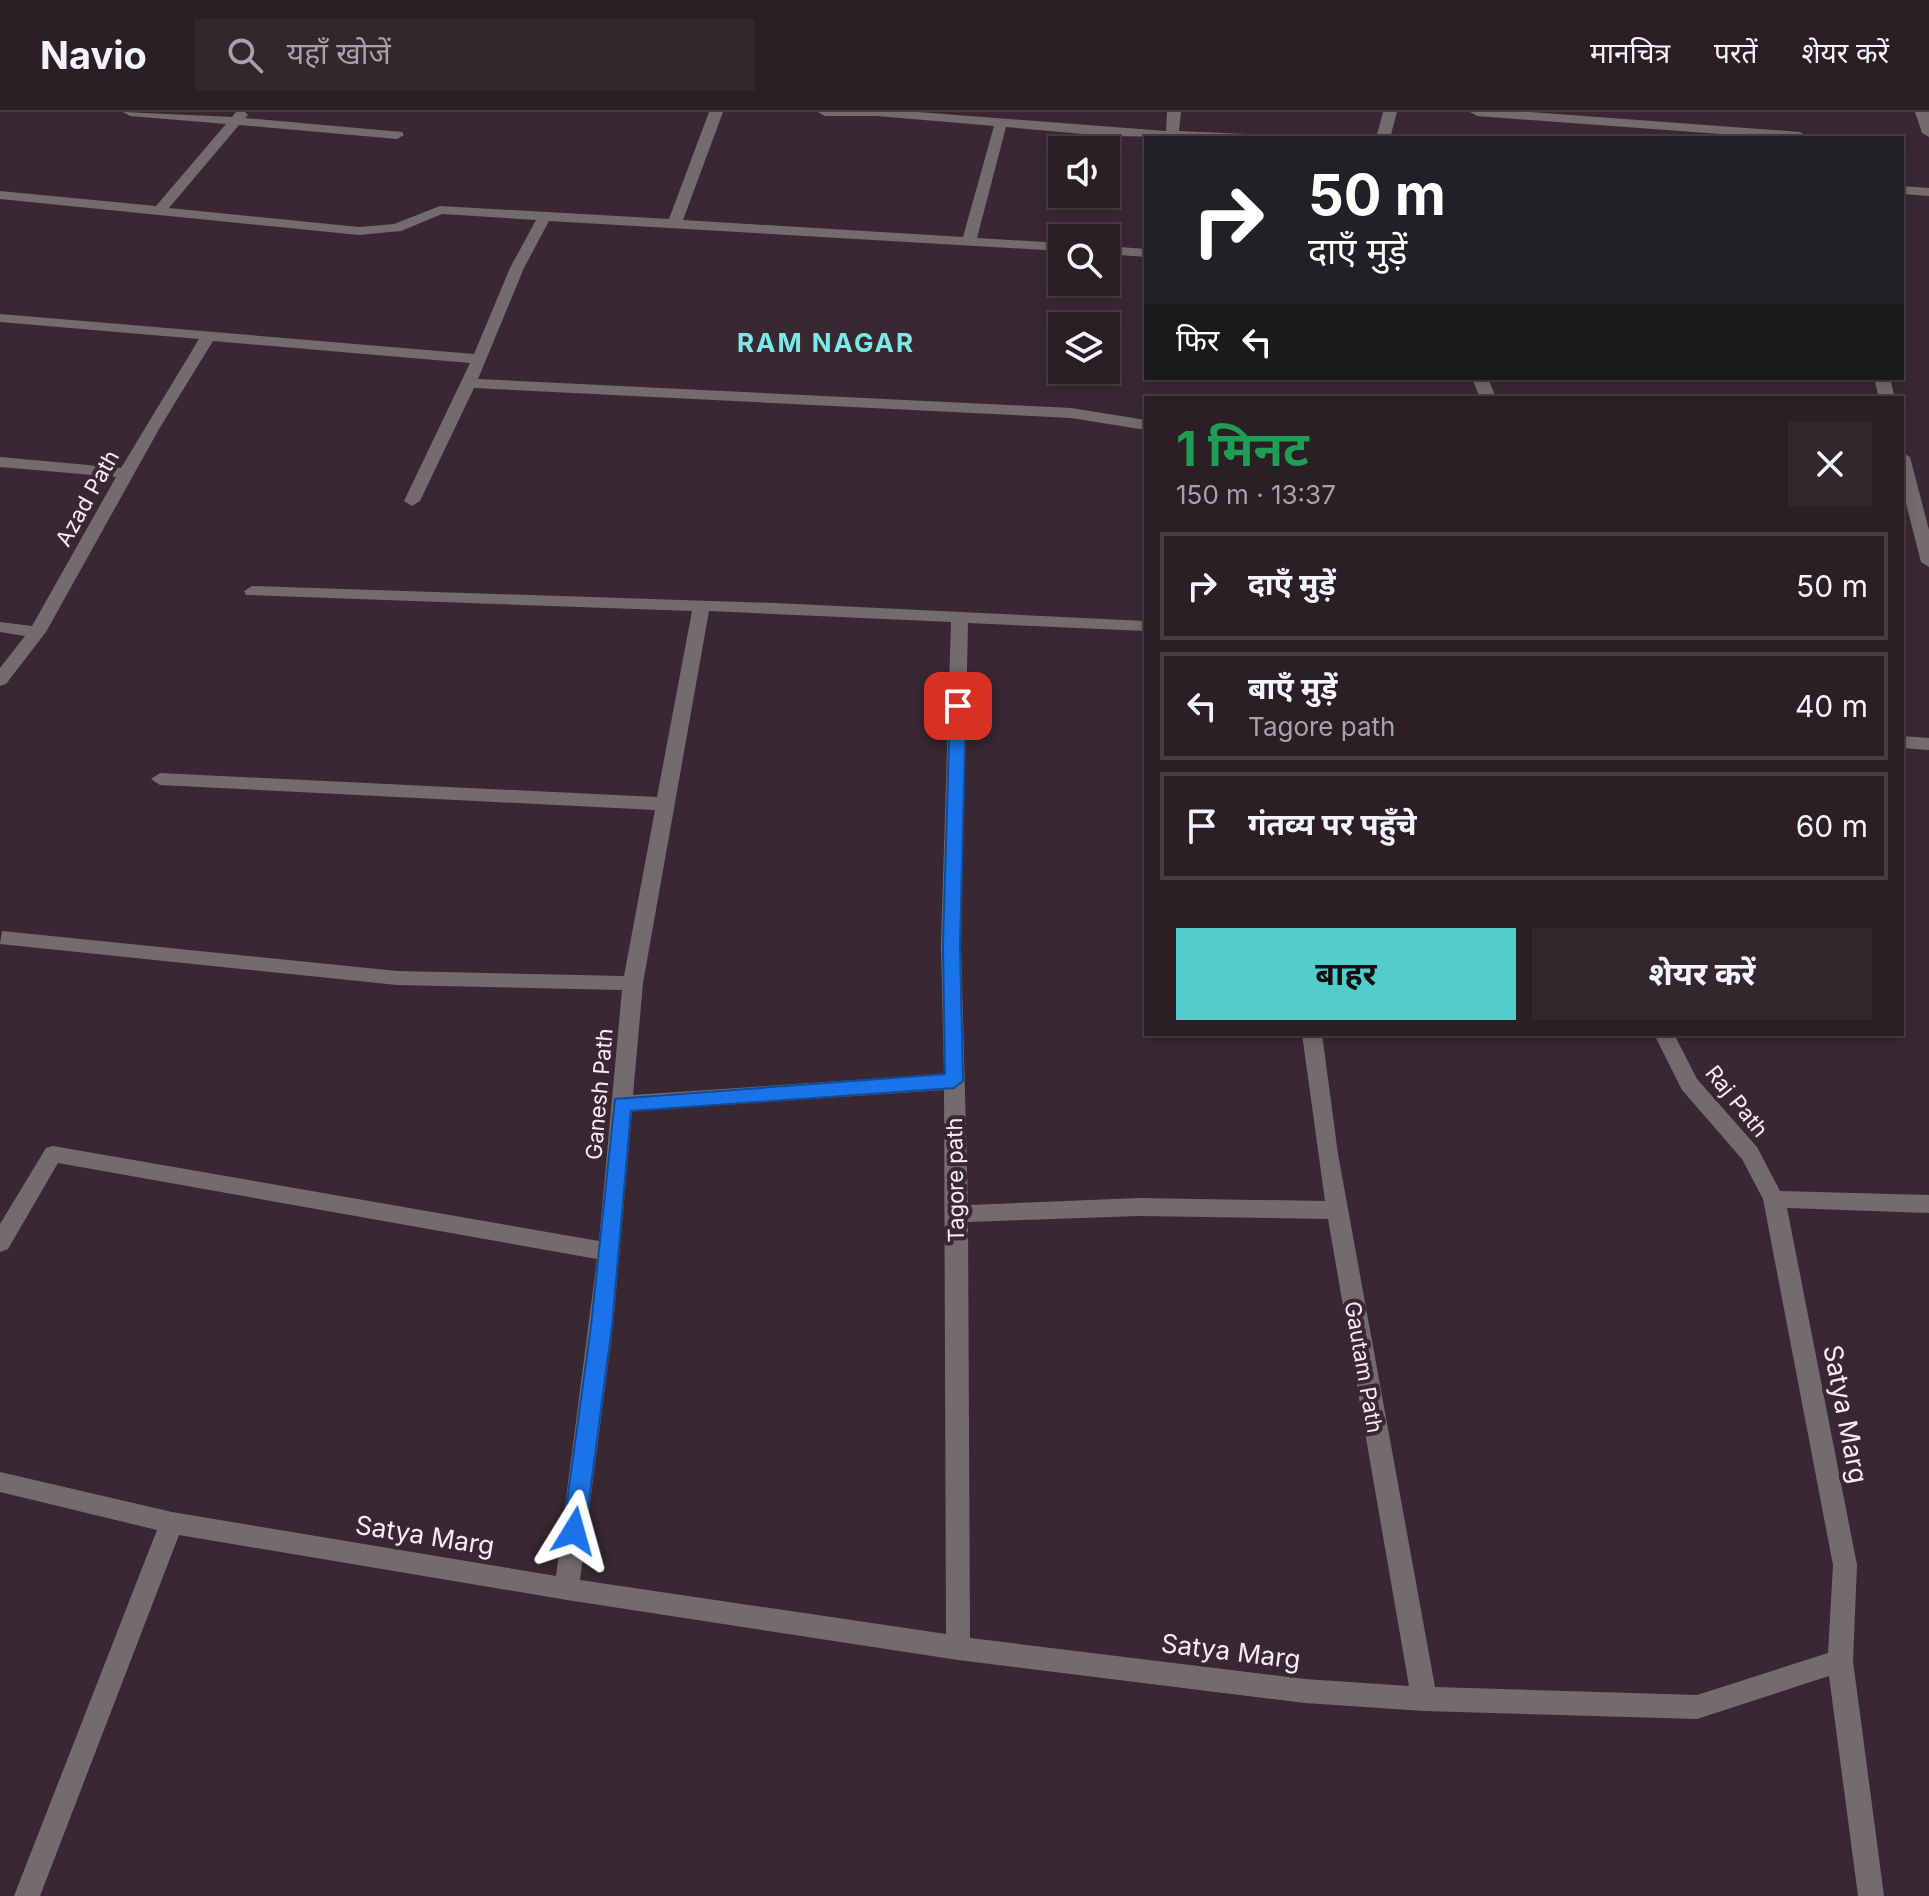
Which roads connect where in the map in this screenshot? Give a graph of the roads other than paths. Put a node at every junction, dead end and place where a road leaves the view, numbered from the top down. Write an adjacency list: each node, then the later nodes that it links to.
1 (130, 112): 9 (street)
2 (716, 112): 22 (street)
3 (825, 112): 8 (street)
4 (1174, 112): 12 (street)
5 (1390, 112): 15 (street)
6 (1477, 112): 16 (street)
7 (1922, 112): 11 (street)
8 (873, 113): 10 (street)
9 (239, 117): 13 (street); 20 (street)
10 (1001, 123): 12 (street); 23 (street)
11 (1929, 133)
12 (1172, 134): 14 (street)
13 (397, 135)
14 (1210, 136)
15 (1384, 136)
16 (1800, 136)
17 (1904, 190): 18 (street)
18 (1929, 192)
19 (0, 195): 20 (street)
20 (161, 209): 21 (street)
21 (545, 216): 22 (street); 29 (street)
22 (675, 223): 23 (street)
23 (969, 241): 24 (street)
24 (1048, 246)
25 (1120, 251): 26 (street)
26 (1144, 253)
27 (0, 318): 28 (street)
28 (209, 335): 29 (street); 34 (street, Azad Path)
29 (479, 359): 30 (street)
30 (469, 383): 31 (street); 35 (street)
31 (1144, 425)
32 (0, 462): 34 (street)
33 (1904, 465): 36 (street)
34 (126, 473): 42 (street, Azad Path)
35 (412, 501)
36 (1929, 562)
37 (252, 591): 38 (street)
38 (701, 606): 39 (street); 47 (street, Ganesh Path)
39 (960, 617): 40 (street); 52 (street, Tagore path)
40 (1144, 626)
41 (0, 627): 42 (street)
42 (37, 632): 43 (street, Azad Path)
43 (0, 680)
44 (1904, 742): 45 (street)
45 (1929, 744)
46 (160, 779): 47 (street)
47 (665, 804): 49 (street, Ganesh Path)
48 (2, 938): 49 (street)
49 (633, 983): 53 (street, Ganesh Path)
50 (1312, 1036): 56 (street, Gautam Path)
51 (1665, 1036): 54 (street, Raj Path)
52 (954, 1081): 53 (street); 57 (street, Tagore path)
53 (622, 1104): 59 (street, Ganesh Path)
54 (1774, 1199): 55 (street); 64 (street, Satya Marg)
55 (1929, 1204)
56 (1337, 1210): 57 (street); 65 (street, Gautam Path)
57 (957, 1214): 63 (street, Tagore path)
58 (0, 1243): 59 (street)
59 (608, 1252): 62 (street, Ganesh Path)
60 (0, 1482): 61 (street, Satya Marg)
61 (172, 1523): 62 (street, Satya Marg); 66 (street)
62 (567, 1589): 63 (street, Satya Marg)
63 (958, 1648): 65 (street, Satya Marg)
64 (1840, 1661): 65 (street, Satya Marg); 67 (street)
65 (1424, 1699)
66 (27, 1896)
67 (1871, 1896)

